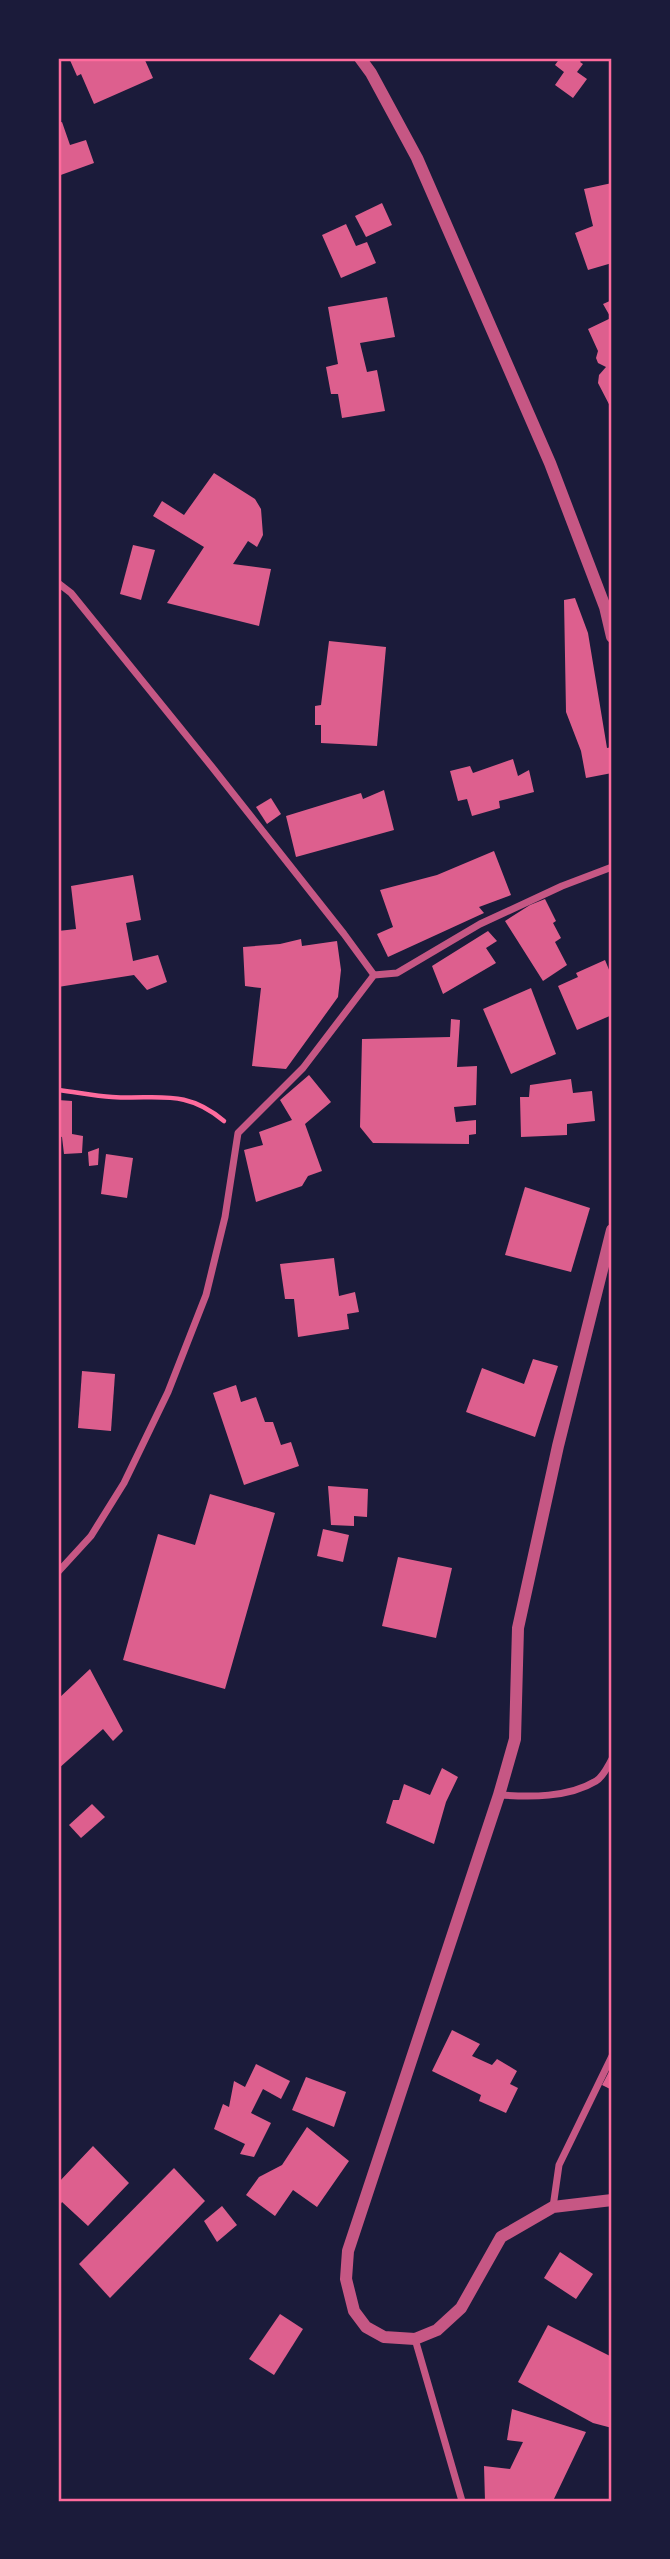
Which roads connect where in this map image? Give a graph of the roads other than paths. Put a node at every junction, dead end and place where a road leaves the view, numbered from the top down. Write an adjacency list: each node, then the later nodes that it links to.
1 (360, 58): 3 (street)
2 (58, 583): 5 (street)
3 (612, 637)
4 (612, 867): 5 (street)
5 (374, 975): 7 (street)
6 (612, 1230): 9 (street)
7 (58, 1572)
8 (612, 1759): 9 (street)
9 (499, 1795): 13 (street)
10 (612, 2056): 12 (street)
11 (612, 2200): 12 (street)
12 (553, 2207): 13 (street)
13 (415, 2339): 14 (street)
14 (462, 2501)

